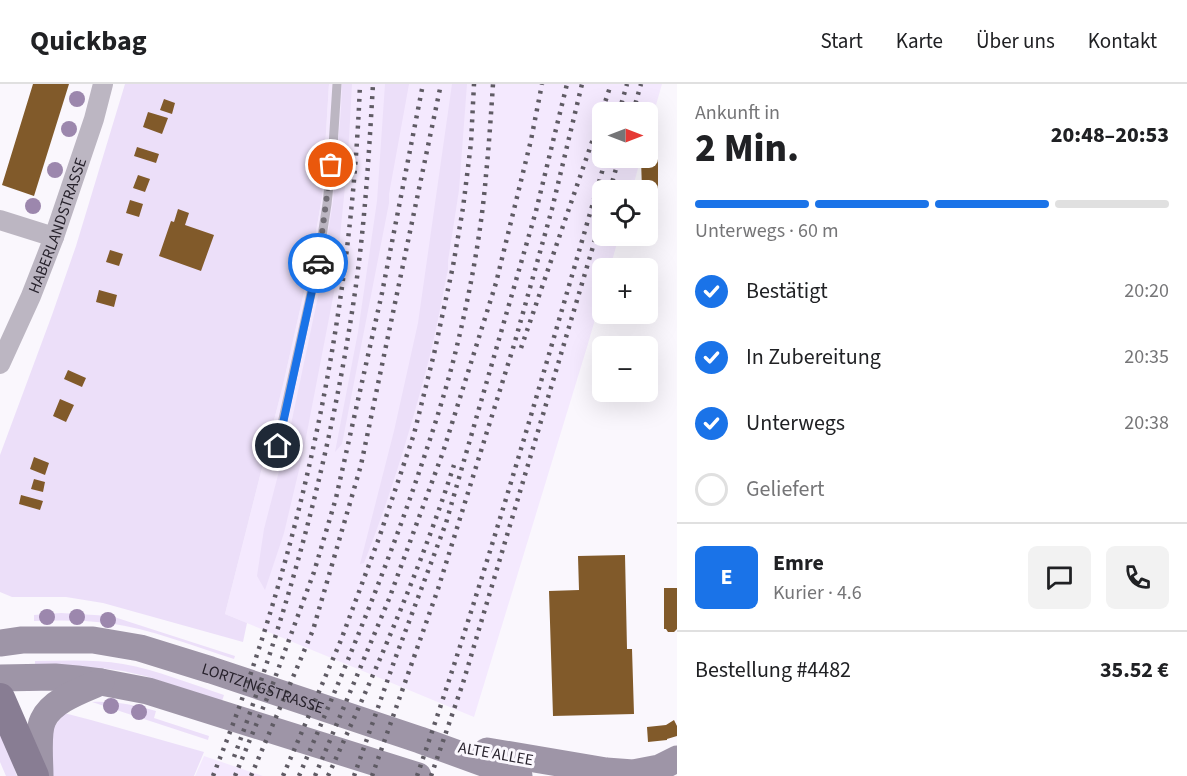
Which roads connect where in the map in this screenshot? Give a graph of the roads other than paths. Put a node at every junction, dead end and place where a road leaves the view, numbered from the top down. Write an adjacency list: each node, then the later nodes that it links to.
1 (103, 84): 4 (street, HABERLANDSTRASSE)
2 (337, 84): 6 (lane)
3 (0, 220): 4 (street)
4 (54, 237): 5 (street, HABERLANDSTRASSE)
5 (0, 364)
6 (278, 446)
7 (0, 643): 11 (main road, LORTZINGSTRASSE)
8 (0, 678): 9 (main road)
9 (101, 682): 14 (main road); 15 (main road)
10 (0, 699): 13 (main road)
11 (420, 740): 12 (main road, ALTE ALLEE); 16 (main road, LORTZINGSTRASSE)
12 (677, 759)
13 (34, 776)
14 (40, 776)
15 (418, 776)
16 (519, 776)

